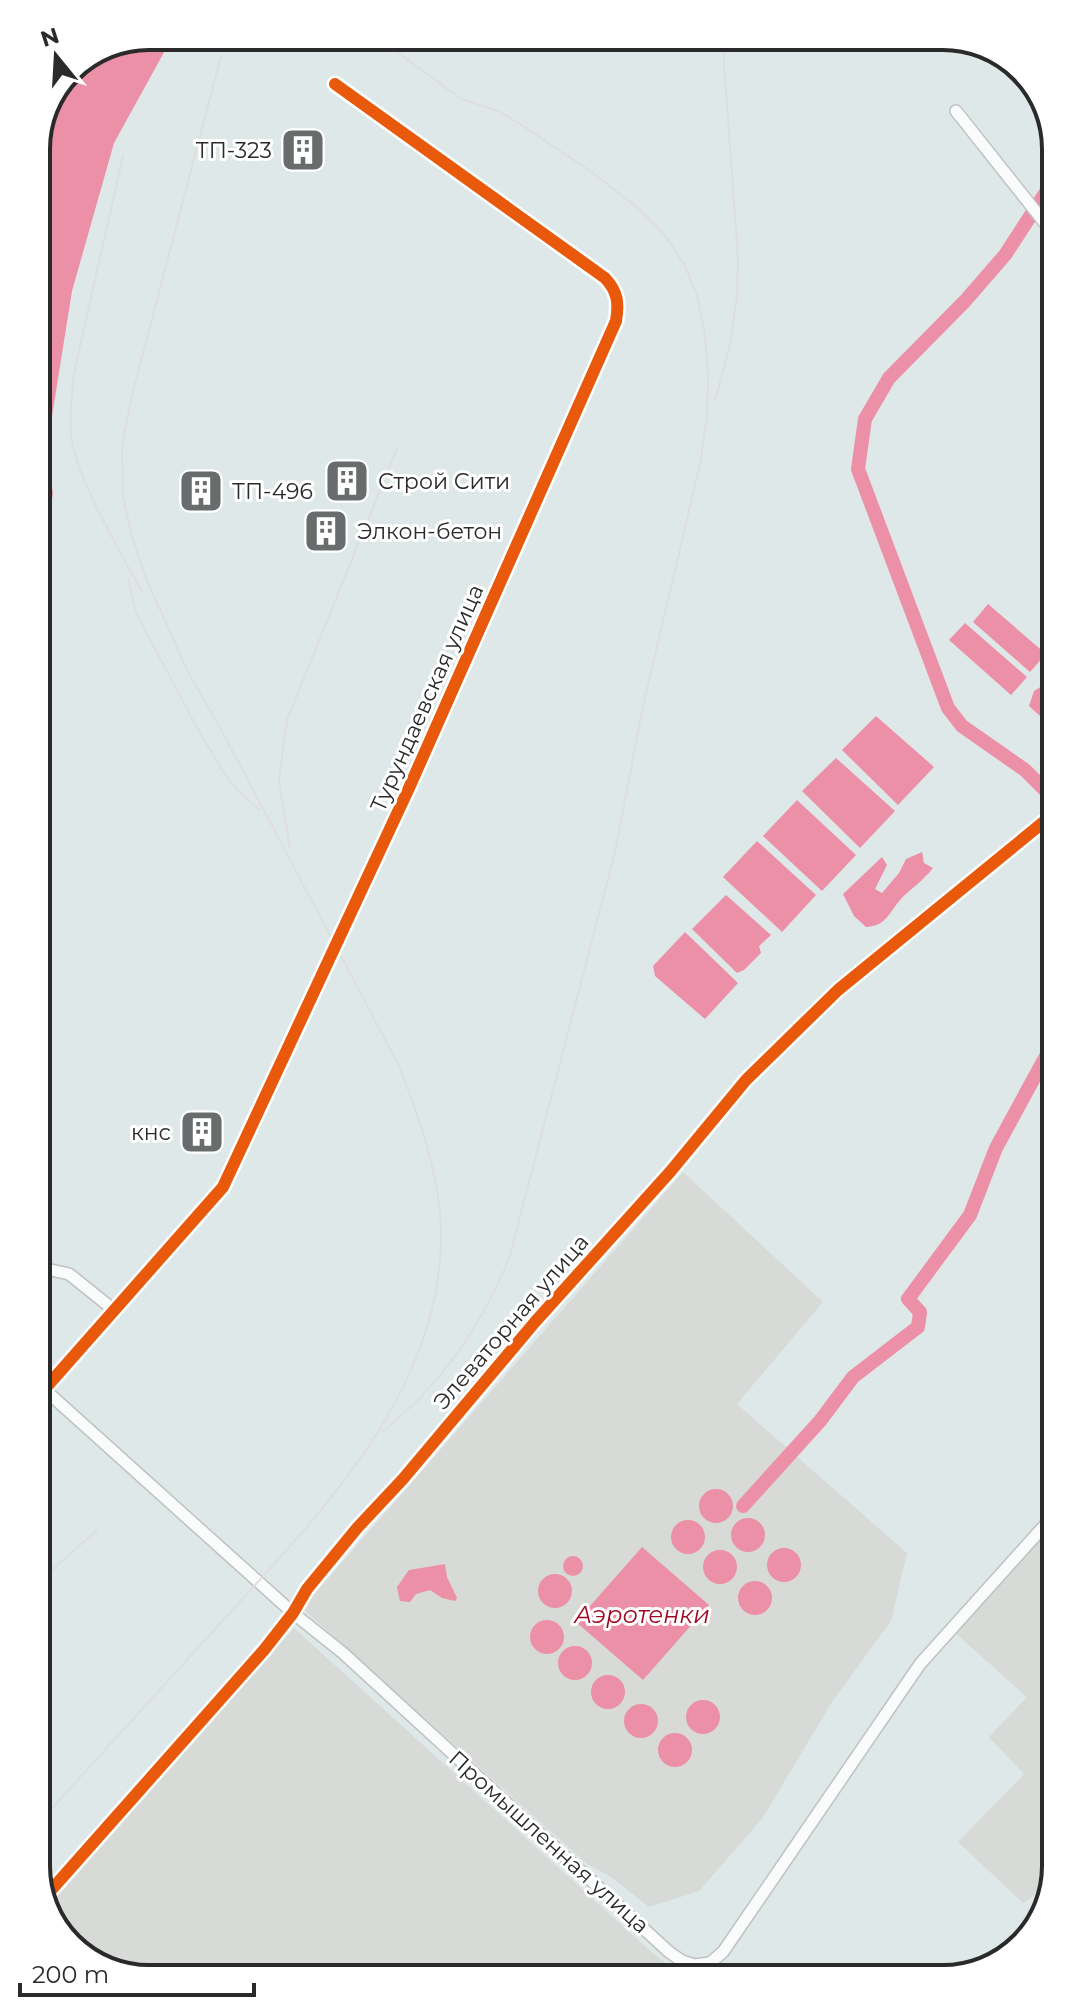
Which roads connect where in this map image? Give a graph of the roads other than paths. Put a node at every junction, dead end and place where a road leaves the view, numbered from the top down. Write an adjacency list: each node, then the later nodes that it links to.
1 (335, 84): 6 (street, Турундаевская улица)
2 (956, 111): 3 (street)
3 (1042, 220)
4 (1042, 824): 10 (street, Элеваторная улица)
5 (50, 1270): 6 (street)
6 (114, 1310): 7 (street, Турундаевская улица)
7 (50, 1382)
8 (50, 1396): 10 (street, Промышленная улица)
9 (1042, 1528): 13 (street, Промышленная улица)
10 (293, 1613): 11 (street, Элеваторная улица); 12 (street, Промышленная улица)
11 (53, 1888)
12 (690, 1965)
13 (708, 1965)

